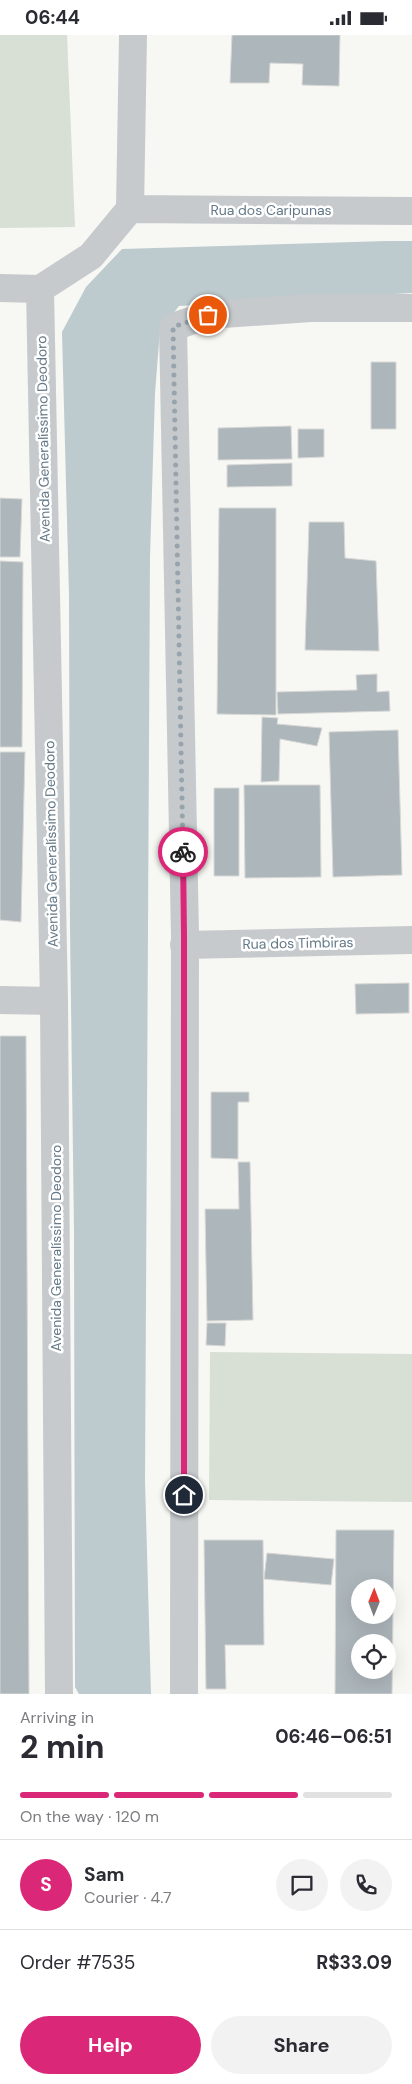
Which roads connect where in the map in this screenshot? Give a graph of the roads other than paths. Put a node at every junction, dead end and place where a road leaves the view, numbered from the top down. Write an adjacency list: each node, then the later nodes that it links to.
1 (133, 35): 2 (street)
2 (130, 209): 3 (street, Rua dos Caripunas); 5 (street)
3 (412, 211)
4 (0, 288): 5 (street)
5 (40, 289): 10 (street, Avenida Generalíssimo Deodoro)
6 (412, 308): 8 (street)
7 (412, 941): 8 (street, Rua dos Timbiras)
8 (184, 945): 12 (street)
9 (0, 1000): 10 (street)
10 (54, 1001): 11 (street, Avenida Generalíssimo Deodoro)
11 (59, 1694)
12 (184, 1694)

